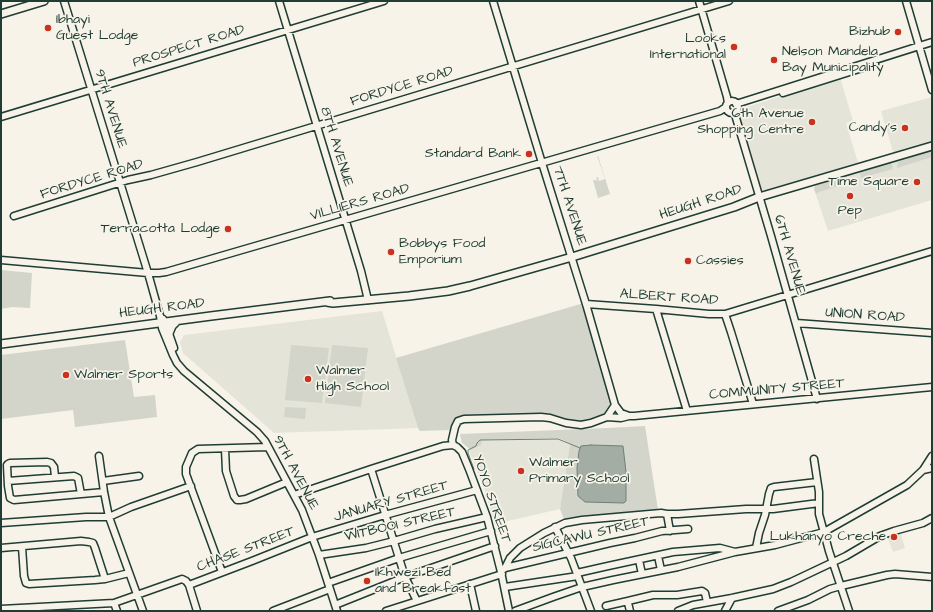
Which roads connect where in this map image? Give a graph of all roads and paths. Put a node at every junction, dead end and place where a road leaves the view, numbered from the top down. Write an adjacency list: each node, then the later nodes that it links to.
1 (44, 1): 10 (main road)
2 (64, 1): 16 (street, 9TH AVENUE)
3 (279, 1): 11 (street, 8TH AVENUE)
4 (384, 1): 11 (street, PROSPECT ROAD)
5 (493, 1): 15 (street, 7TH AVENUE)
6 (699, 1): 9 (street, 6TH AVENUE)
7 (728, 1): 9 (street, FORDYCE ROAD)
8 (906, 1): 14 (street)
9 (702, 9): 15 (street, FORDYCE ROAD); 18 (street, 6TH AVENUE)
10 (1, 14)
11 (287, 30): 16 (street, PROSPECT ROAD); 20 (street, 8TH AVENUE)
12 (932, 42): 14 (street, VILLIERS ROAD)
13 (932, 46): 14 (street, VILLIERS ROAD)
14 (920, 48): 17 (street); 18 (street, VILLIERS ROAD)
15 (513, 65): 20 (street, FORDYCE ROAD); 22 (street, 7TH AVENUE)
16 (92, 90): 19 (street, PROSPECT ROAD); 23 (street, 9TH AVENUE)
17 (932, 90)
18 (732, 107): 22 (street, VILLIERS ROAD); 24 (street, 6TH AVENUE)
19 (1, 117)
20 (317, 125): 23 (street, FORDYCE ROAD); 26 (street, 8TH AVENUE)
21 (932, 146): 24 (main road, HEUGH ROAD)
22 (542, 163): 26 (street, VILLIERS ROAD); 28 (street, 7TH AVENUE)
23 (120, 183): 25 (street, FORDYCE ROAD); 30 (street, 9TH AVENUE)
24 (759, 197): 28 (main road, HEUGH ROAD); 31 (street, 6TH AVENUE)
25 (14, 216)
26 (346, 220): 30 (street, VILLIERS ROAD); 32 (street, 8TH AVENUE)
27 (932, 251): 31 (street, ALBERT ROAD)
28 (572, 257): 32 (main road, HEUGH ROAD); 33 (street, 7TH AVENUE)
29 (1, 260): 30 (street, VILLIERS ROAD)
30 (148, 273): 36 (street, 9TH AVENUE)
31 (788, 295): 35 (street, ALBERT ROAD); 38 (street, 6TH AVENUE)
32 (368, 298): 37 (main road, HEUGH ROAD)
33 (586, 304): 34 (street, ALBERT ROAD); 46 (street, 7TH AVENUE)
34 (656, 309): 35 (street, ALBERT ROAD); 47 (street)
35 (725, 314): 45 (street)
36 (162, 320): 37 (main road, HEUGH ROAD); 39 (street, 9TH AVENUE); 41 (main road, HEUGH ROAD); 42 (street, 9TH AVENUE)
37 (177, 321): 39 (main road)
38 (796, 323): 40 (street, UNION ROAD); 44 (street, 6TH AVENUE)
39 (169, 333): 42 (street, 9TH AVENUE)
40 (932, 333)
41 (1, 344)
42 (189, 375): 51 (street, 9TH AVENUE)
43 (932, 387): 44 (street, COMMUNITY STREET)
44 (818, 399): 45 (street, COMMUNITY STREET)
45 (752, 404): 47 (street, COMMUNITY STREET)
46 (615, 406): 48 (street); 49 (street)
47 (687, 411): 49 (street, COMMUNITY STREET)
48 (607, 416): 49 (street, COMMUNITY STREET); 50 (street)
49 (627, 416)
50 (453, 445): 57 (street, YOYO STREET); 66 (street, YOYO STREET)
51 (268, 447): 52 (street); 62 (street, 9TH AVENUE)
52 (225, 448): 62 (street); 65 (street)
53 (99, 456): 61 (street)
54 (932, 456): 58 (street)
55 (814, 459): 63 (street)
56 (932, 468): 58 (street)
57 (371, 469): 69 (street, YOYO STREET); 73 (street)
58 (923, 470): 82 (street)
59 (139, 476): 61 (street)
60 (55, 477): 64 (street); 64 (street); 68 (street)
61 (103, 481): 67 (street)
62 (287, 482): 69 (street, 9TH AVENUE)
63 (817, 482): 70 (street); 71 (street)
64 (5, 485): 68 (street)
65 (191, 486): 74 (street); 98 (street)
66 (478, 490): 73 (street, JANUARY STREET); 75 (street, YOYO STREET)
67 (104, 492): 68 (street); 74 (street)
68 (81, 494)
69 (294, 495): 83 (street, 9TH AVENUE)
70 (819, 503): 71 (street); 82 (street)
71 (766, 509): 72 (street); 88 (street)
72 (667, 514): 78 (street); 81 (street)
73 (385, 515): 83 (street, JANUARY STREET); 84 (street)
74 (110, 516): 77 (street); 99 (street)
75 (487, 517): 80 (street, YOYO STREET); 84 (street, WITBOOI STREET)
76 (932, 518): 95 (street)
77 (1, 524)
78 (555, 527): 89 (street); 97 (street)
79 (688, 529): 81 (street, SIGCAWU STREET)
80 (491, 531): 85 (street, YOYO STREET); 93 (street)
81 (670, 531): 89 (street, SIGCAWU STREET)
82 (824, 532): 88 (street); 95 (street)
83 (312, 537): 91 (street, 9TH AVENUE); 98 (street, CHASE STREET)
84 (394, 541): 91 (street, WITBOOI STREET); 93 (street)
85 (495, 546): 97 (street, YOYO STREET); 102 (street)
86 (22, 547): 87 (street); 104 (street); 104 (street)
87 (1, 548)
88 (756, 548): 90 (street)
89 (568, 552): 97 (street, SIGCAWU STREET); 101 (street)
90 (735, 552): 92 (street); 96 (street)
91 (319, 555): 107 (street, 9TH AVENUE)
92 (658, 556): 94 (street); 96 (street)
93 (399, 558): 102 (street); 107 (street)
94 (639, 560): 100 (street); 101 (street)
95 (833, 562): 108 (street); 112 (street)
96 (661, 570): 100 (street)
97 (502, 571): 105 (street, SIGCAWU STREET); 109 (street, YOYO STREET)
98 (222, 572): 106 (street, CHASE STREET)
99 (128, 573): 104 (street); 111 (street)
100 (642, 574): 110 (street)
101 (577, 575): 109 (street); 110 (street)
102 (405, 577): 113 (street); 118 (street)
103 (932, 577): 108 (street)
104 (105, 579)
105 (470, 584): 113 (street, SIGCAWU STREET); 125 (street)
106 (188, 585): 111 (street); 122 (street)
107 (329, 586): 118 (street, 9TH AVENUE); 123 (street)
108 (840, 586): 132 (street); 133 (street)
109 (505, 587): 126 (street, YOYO STREET)
110 (582, 587): 127 (street); 128 (street)
111 (137, 596): 116 (street); 121 (street)
112 (732, 598): 115 (street); 131 (street)
113 (417, 601): 124 (street, SIGCAWU STREET)
114 (628, 601): 115 (street); 117 (street); 129 (street)
115 (707, 602): 130 (street)
116 (114, 603): 119 (street); 120 (street)
117 (606, 606)
118 (336, 608)
119 (1, 609)
120 (117, 611)
121 (143, 611)
122 (197, 611)
123 (273, 611)
124 (386, 611)
125 (476, 611)
126 (509, 611)
127 (515, 611)
128 (592, 611)
129 (630, 611)
130 (678, 611)
131 (725, 611)
132 (778, 611)
133 (849, 611)

